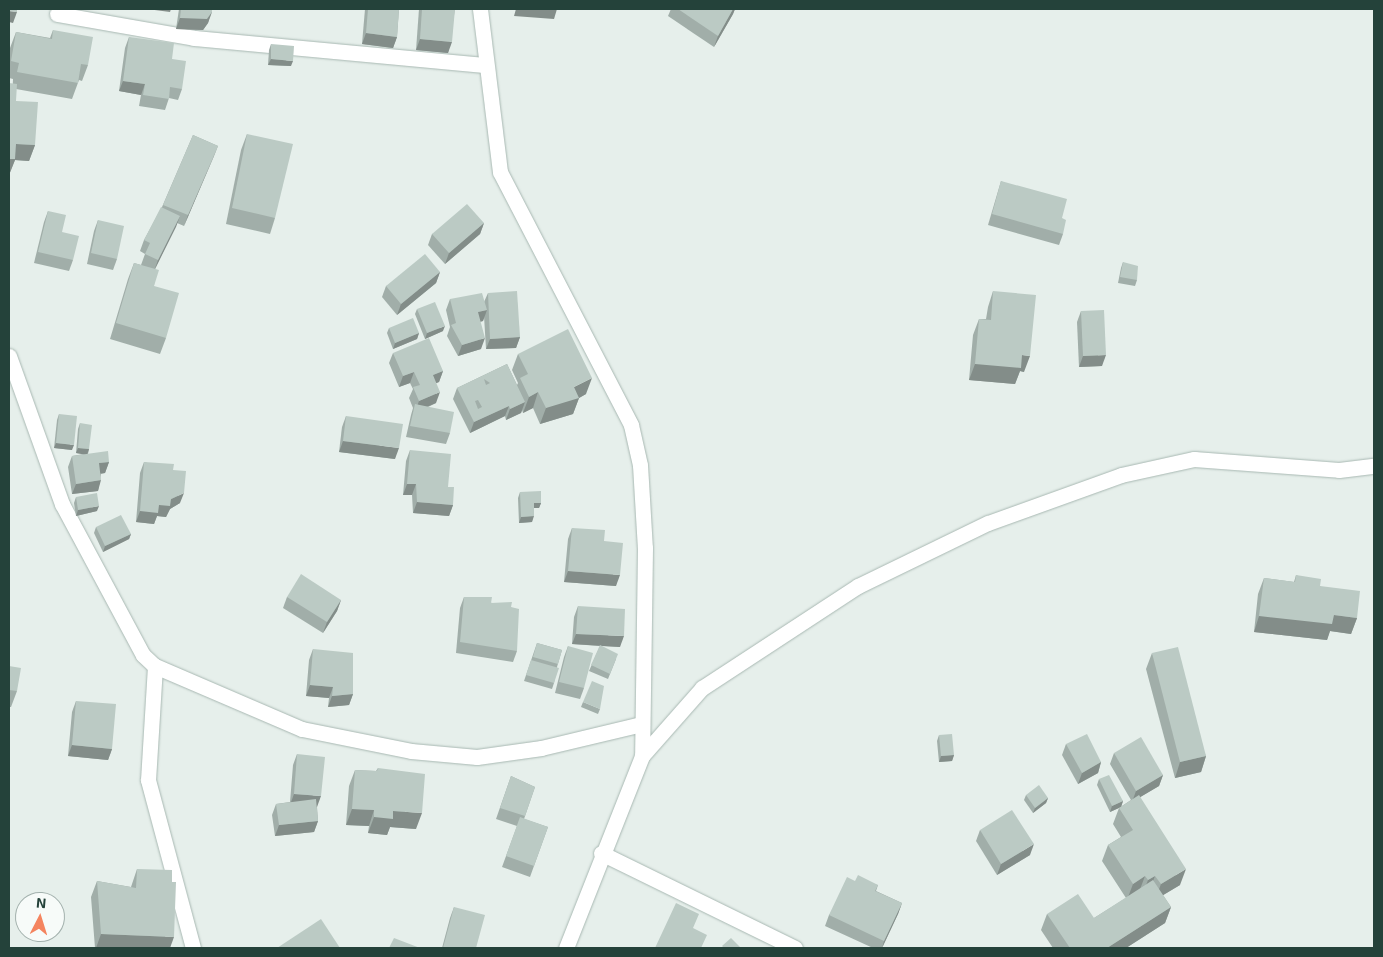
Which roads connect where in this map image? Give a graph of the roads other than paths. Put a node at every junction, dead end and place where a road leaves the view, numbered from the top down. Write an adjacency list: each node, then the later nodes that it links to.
1 (480, 9): 3 (street)
2 (57, 14): 3 (street)
3 (485, 65): 7 (street)
4 (9, 356): 6 (street)
5 (1374, 466): 8 (street)
6 (155, 666): 7 (street); 10 (street)
7 (642, 724): 8 (street)
8 (642, 756): 9 (street)
9 (601, 853): 11 (street); 12 (street)
10 (194, 948)
11 (566, 948)
12 (795, 948)

